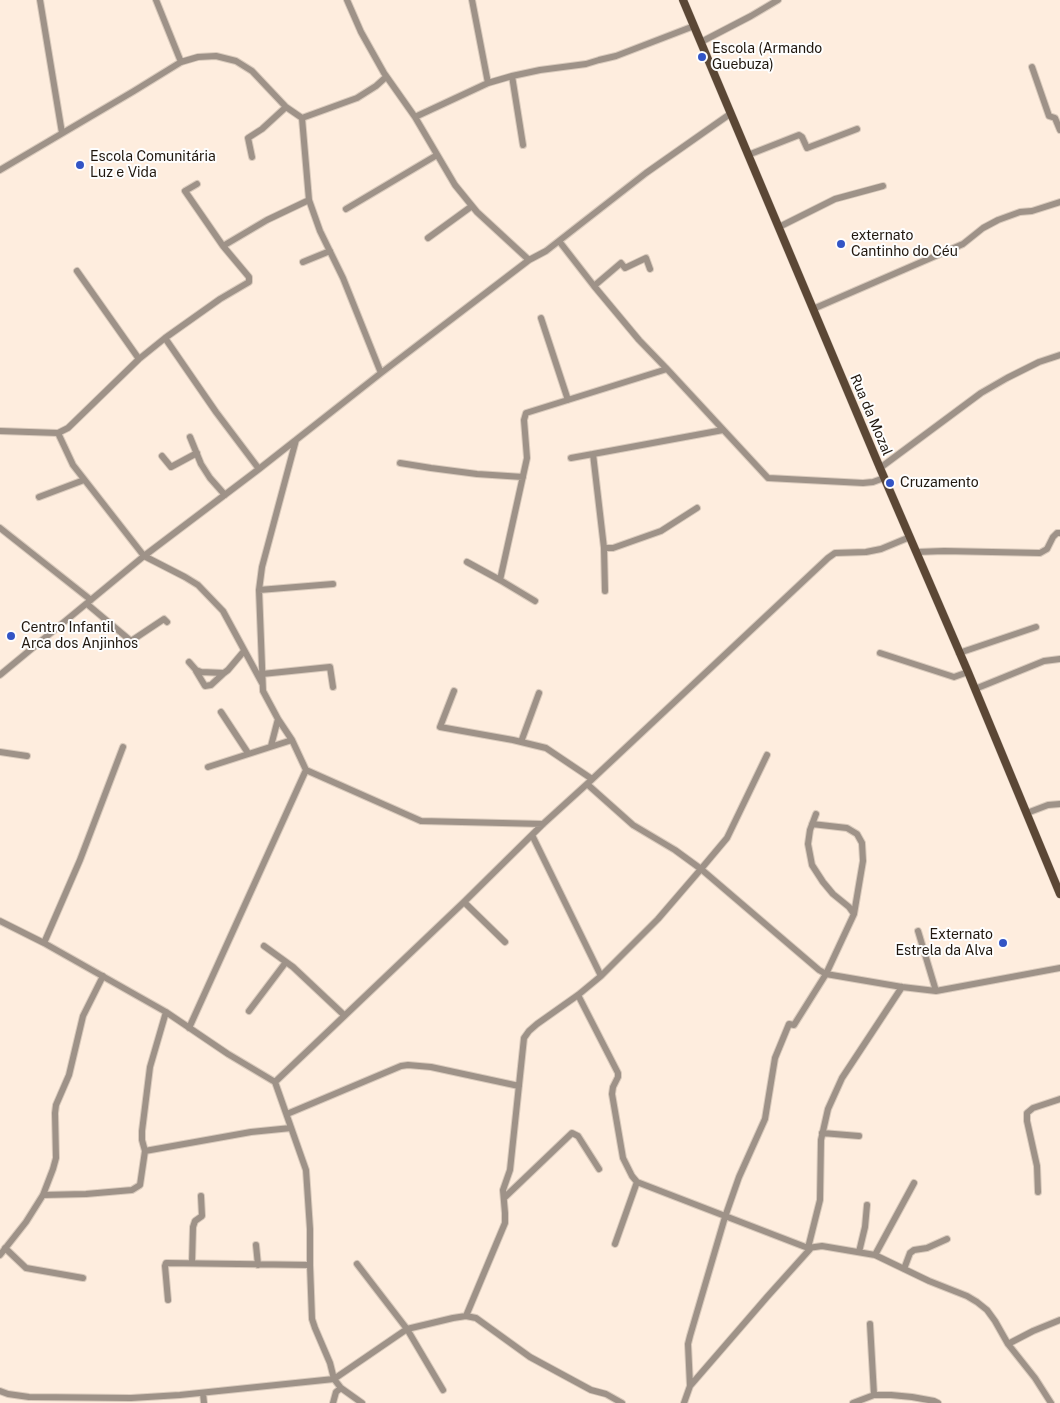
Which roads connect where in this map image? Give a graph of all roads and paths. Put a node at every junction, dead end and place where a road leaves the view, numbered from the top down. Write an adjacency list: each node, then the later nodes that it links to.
1 (40, 0): 21 (street)
2 (156, 0): 9 (street)
3 (346, 0): 12 (street)
4 (472, 0): 13 (street)
5 (683, 0): 7 (main road, Rua da Mozal)
6 (778, 0): 8 (street)
7 (694, 26): 8 (main road, Rua da Mozal); 11 (street)
8 (701, 42): 15 (main road, Rua da Mozal)
9 (180, 62): 14 (street); 21 (street)
10 (1032, 67): 18 (street)
11 (512, 76): 13 (street); 22 (street)
12 (386, 77): 16 (street); 17 (street)
13 (488, 83): 16 (street)
14 (286, 107): 17 (street); 25 (street)
15 (730, 114): 24 (main road, Rua da Mozal); 35 (street)
16 (415, 117): 23 (street)
17 (302, 118): 29 (street)
18 (1058, 118): 20 (street)
19 (857, 129): 24 (street)
20 (1060, 130)
21 (62, 133): 26 (street)
22 (523, 145)
23 (437, 155): 31 (street); 32 (street)
24 (748, 155): 33 (main road, Rua da Mozal)
25 (252, 157)
26 (0, 170)
27 (197, 184): 36 (street)
28 (883, 186): 33 (street)
29 (309, 200): 36 (street); 37 (street)
30 (1060, 202): 43 (street)
31 (472, 206): 34 (street); 38 (street)
32 (346, 209)
33 (779, 227): 43 (main road, Rua da Mozal)
34 (428, 238)
35 (559, 241): 38 (street); 42 (street)
36 (223, 246): 45 (street)
37 (330, 251): 39 (street); 49 (street)
38 (529, 260): 49 (street)
39 (303, 262)
40 (650, 269): 42 (street)
41 (78, 271): 47 (street)
42 (594, 286): 48 (street)
43 (813, 308): 61 (main road, Rua da Mozal)
44 (541, 318): 50 (street)
45 (165, 338): 47 (street); 62 (street)
46 (1060, 354): 61 (street)
47 (139, 359): 53 (street)
48 (667, 369): 50 (street); 51 (street)
49 (381, 373): 55 (street)
50 (568, 400): 63 (street)
51 (723, 430): 57 (street); 64 (street)
52 (0, 431): 53 (street)
53 (58, 433): 65 (street)
54 (190, 437): 56 (street)
55 (296, 440): 62 (street); 78 (street)
56 (197, 453): 58 (street); 66 (street)
57 (593, 454): 59 (street); 72 (street)
58 (162, 456)
59 (571, 458)
60 (400, 463): 63 (street)
61 (880, 468): 64 (main road, Rua da Mozal)
62 (259, 470): 66 (street)
63 (523, 477): 76 (street)
64 (884, 478): 71 (main road, Rua da Mozal)
65 (84, 480): 67 (street); 74 (street)
66 (226, 495): 74 (street)
67 (39, 497)
68 (697, 508): 72 (street)
69 (0, 528): 81 (street)
70 (1060, 533): 73 (street)
71 (910, 537): 73 (main road, Rua da Mozal); 111 (street)
72 (604, 548): 79 (street)
73 (917, 552): 86 (main road, Rua da Mozal)
74 (144, 556): 81 (street); 84 (street)
75 (467, 562): 76 (street)
76 (500, 580): 80 (street)
77 (333, 584): 78 (street)
78 (259, 590): 92 (street)
79 (605, 592)
80 (535, 600)
81 (89, 602): 82 (street); 93 (street)
82 (167, 622)
83 (1036, 627): 86 (street)
84 (244, 651): 91 (street); 94 (street)
85 (880, 653): 90 (street)
86 (959, 653): 90 (main road, Rua da Mozal)
87 (1060, 659): 96 (street)
88 (189, 662): 89 (street)
89 (196, 670): 91 (street); 91 (street)
90 (968, 672): 96 (main road, Rua da Mozal)
91 (224, 673)
92 (262, 674): 94 (street); 95 (street)
93 (0, 675)
94 (262, 684): 100 (street)
95 (333, 687)
96 (975, 689): 113 (main road, Rua da Mozal)
97 (454, 691): 102 (street)
98 (539, 694): 102 (street)
99 (221, 712): 106 (street)
100 (278, 719): 101 (street); 103 (street)
101 (292, 740): 103 (street); 110 (street)
102 (520, 742): 111 (street)
103 (271, 746): 106 (street)
104 (123, 747): 126 (street)
105 (0, 752): 108 (street)
106 (248, 754): 109 (street)
107 (768, 755): 118 (street)
108 (28, 756)
109 (208, 766)
110 (306, 770): 115 (street); 139 (street)
111 (590, 782): 115 (street); 118 (street)
112 (1060, 804): 113 (street)
113 (1027, 812): 119 (main road, Rua da Mozal)
114 (816, 814): 116 (street)
115 (543, 824): 117 (street)
116 (812, 824): 122 (street); 122 (street)
117 (532, 835): 121 (street); 132 (street)
118 (701, 870): 130 (street); 132 (street)
119 (1058, 886): 120 (main road, Rua da Mozal)
120 (1060, 894)
121 (464, 902): 125 (street); 138 (street)
122 (854, 914): 130 (street)
123 (0, 921): 126 (street)
124 (918, 931): 134 (street)
125 (505, 942)
126 (44, 944): 131 (street)
127 (264, 946): 128 (street)
128 (286, 962): 136 (street); 138 (street)
129 (1060, 968): 134 (street)
130 (826, 974): 133 (street); 156 (street)
131 (104, 976): 137 (street); 152 (street)
132 (601, 976): 135 (street)
133 (902, 987): 134 (street); 145 (street)
134 (936, 990)
135 (578, 995): 141 (street); 149 (street)
136 (249, 1010)
137 (166, 1012): 139 (street); 147 (street)
138 (344, 1016): 140 (street)
139 (189, 1028): 140 (street)
140 (276, 1082): 143 (street)
141 (519, 1086): 143 (street); 154 (street)
142 (1060, 1099): 151 (street)
143 (287, 1114): 144 (street)
144 (292, 1128): 147 (street); 168 (street)
145 (822, 1133): 146 (street); 161 (street)
146 (859, 1136)
147 (145, 1151): 152 (street)
148 (600, 1169): 154 (street)
149 (637, 1182): 156 (street); 158 (street)
150 (914, 1183): 164 (street)
151 (1038, 1192)
152 (43, 1195): 160 (street)
153 (201, 1196): 165 (street)
154 (504, 1198): 172 (street)
155 (867, 1205): 162 (street)
156 (725, 1217): 161 (street); 178 (street)
157 (947, 1239): 169 (street)
158 (615, 1244)
159 (256, 1245): 167 (street)
160 (5, 1248): 163 (street); 170 (street)
161 (810, 1248): 162 (street); 178 (street)
162 (859, 1252): 164 (street)
163 (0, 1255)
164 (875, 1255): 169 (street)
165 (192, 1263): 167 (street); 171 (street)
166 (357, 1264): 175 (street)
167 (258, 1265): 168 (street)
168 (310, 1265): 177 (street)
169 (904, 1269): 176 (street)
170 (83, 1278)
171 (168, 1300)
172 (466, 1316): 175 (street); 187 (street)
173 (1060, 1320): 176 (street)
174 (870, 1324): 183 (street)
175 (407, 1330): 177 (street); 180 (street)
176 (1008, 1344): 191 (street)
177 (334, 1379): 179 (street); 182 (street)
178 (690, 1386): 188 (street)
179 (341, 1388): 185 (street); 186 (street)
180 (443, 1390)
181 (0, 1391): 182 (street)
182 (203, 1393): 184 (street)
183 (874, 1395): 189 (street); 190 (street)
184 (204, 1403)
185 (333, 1403)
186 (362, 1403)
187 (622, 1403)
188 (684, 1403)
189 (853, 1403)
190 (938, 1403)
191 (1050, 1403)

